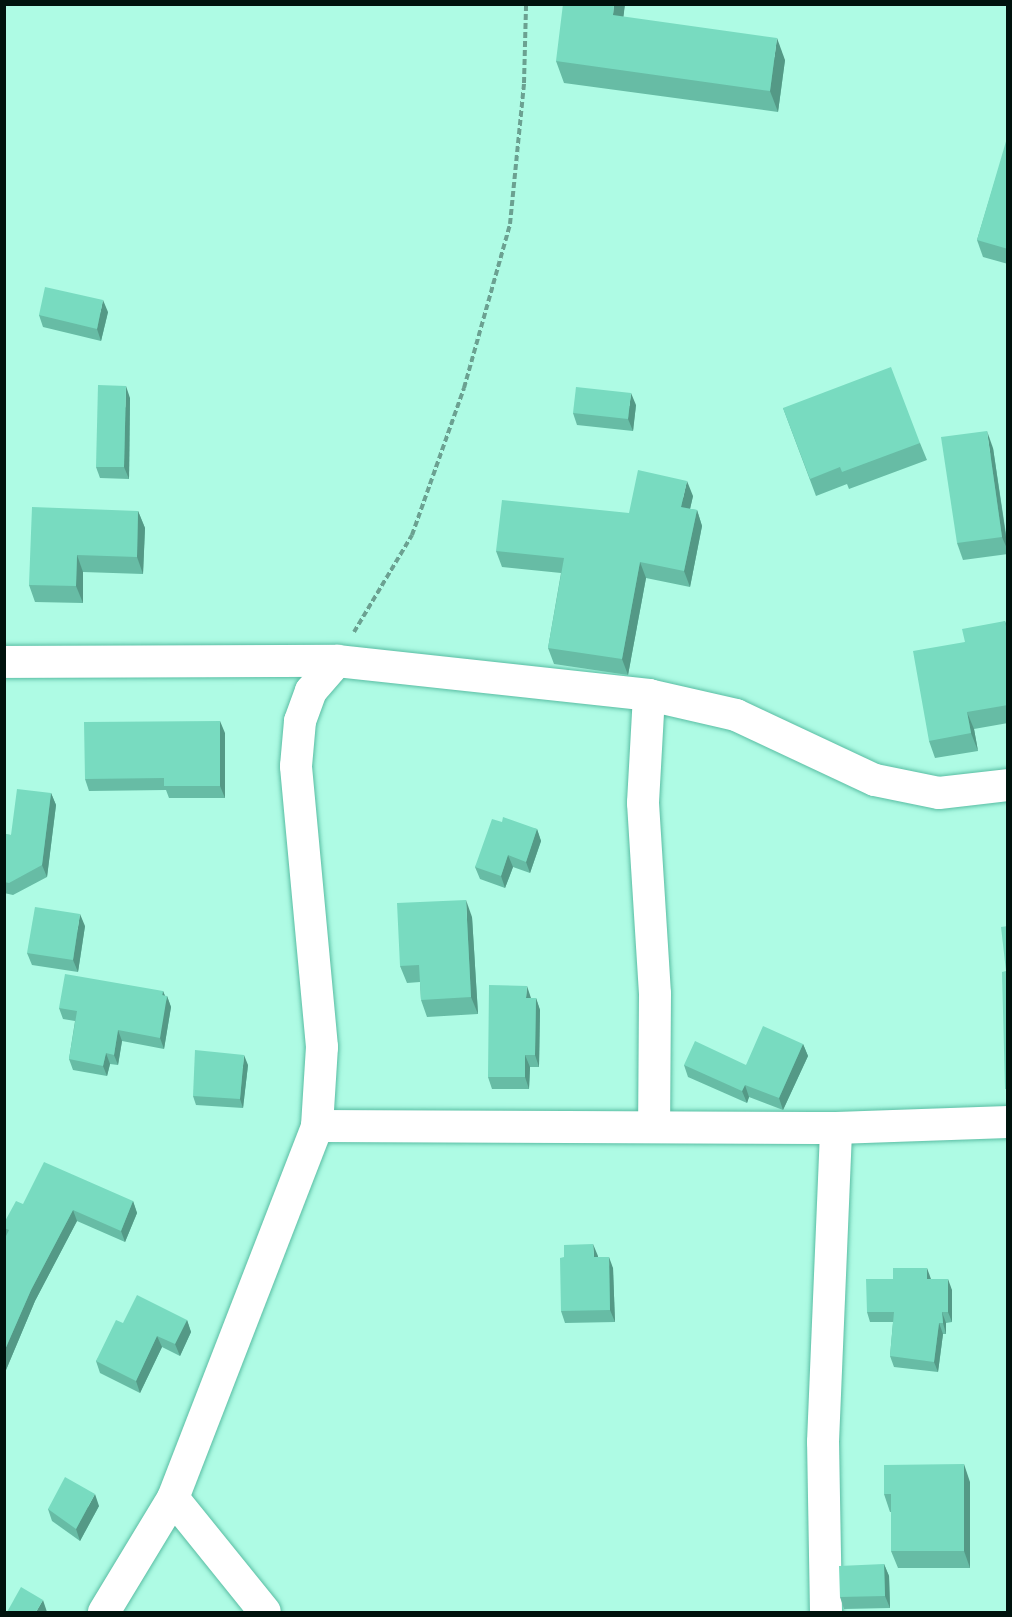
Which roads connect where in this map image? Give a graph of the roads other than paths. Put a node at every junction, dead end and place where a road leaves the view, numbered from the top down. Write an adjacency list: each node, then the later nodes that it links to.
1 (337, 661): 2 (street); 3 (street); 7 (street)
2 (4, 662)
3 (649, 695): 4 (street); 6 (street)
4 (1008, 785)
5 (1008, 1122): 8 (street)
6 (654, 1125): 7 (street); 8 (street)
7 (316, 1126): 9 (street)
8 (836, 1128): 12 (street)
9 (173, 1498): 10 (street); 11 (street)
10 (104, 1612)
11 (265, 1612)
12 (826, 1612)

